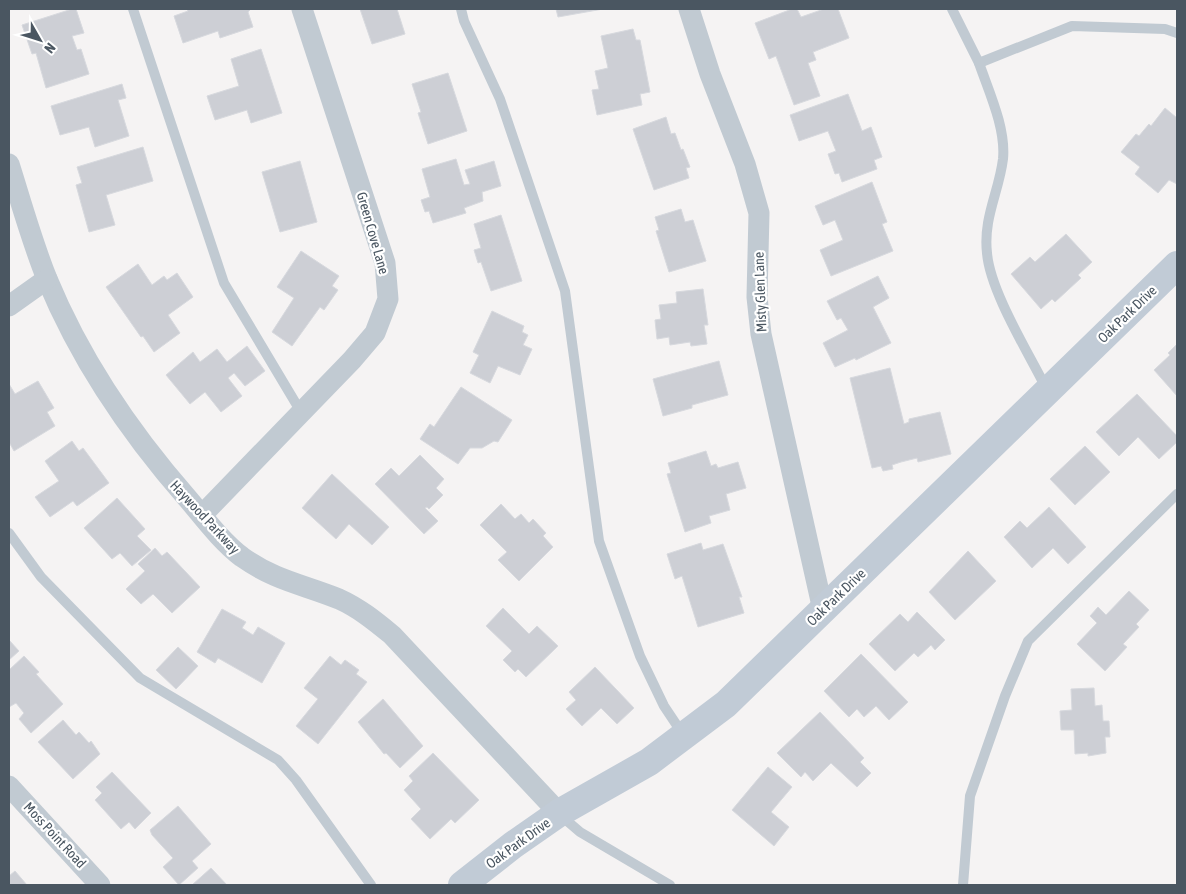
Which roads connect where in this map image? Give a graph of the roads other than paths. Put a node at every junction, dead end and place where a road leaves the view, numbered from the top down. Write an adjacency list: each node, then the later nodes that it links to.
1 (133, 9): 13 (lane)
2 (302, 9): 13 (street, Green Cove Lane)
3 (461, 9): 18 (lane)
4 (689, 9): 17 (street, Misty Glen Lane)
5 (952, 9): 7 (lane)
6 (1177, 33): 7 (lane)
7 (979, 63): 12 (lane)
8 (9, 164): 10 (street, Haywood Parkway)
9 (1177, 267): 12 (street, Oak Park Drive)
10 (47, 279): 11 (street); 15 (street, Haywood Parkway)
11 (9, 306)
12 (1047, 390): 17 (street, Oak Park Drive)
13 (301, 412): 15 (street, Green Cove Lane)
14 (1177, 494): 25 (lane)
15 (202, 515): 20 (street, Haywood Parkway)
16 (9, 533): 22 (lane)
17 (823, 610): 18 (street, Oak Park Drive)
18 (685, 737): 20 (street, Oak Park Drive)
19 (9, 786): 21 (street, Moss Point Road)
20 (559, 813): 23 (street, Oak Park Drive); 24 (lane)
21 (100, 885)
22 (371, 885)
23 (462, 885)
24 (670, 885)
25 (963, 885)

